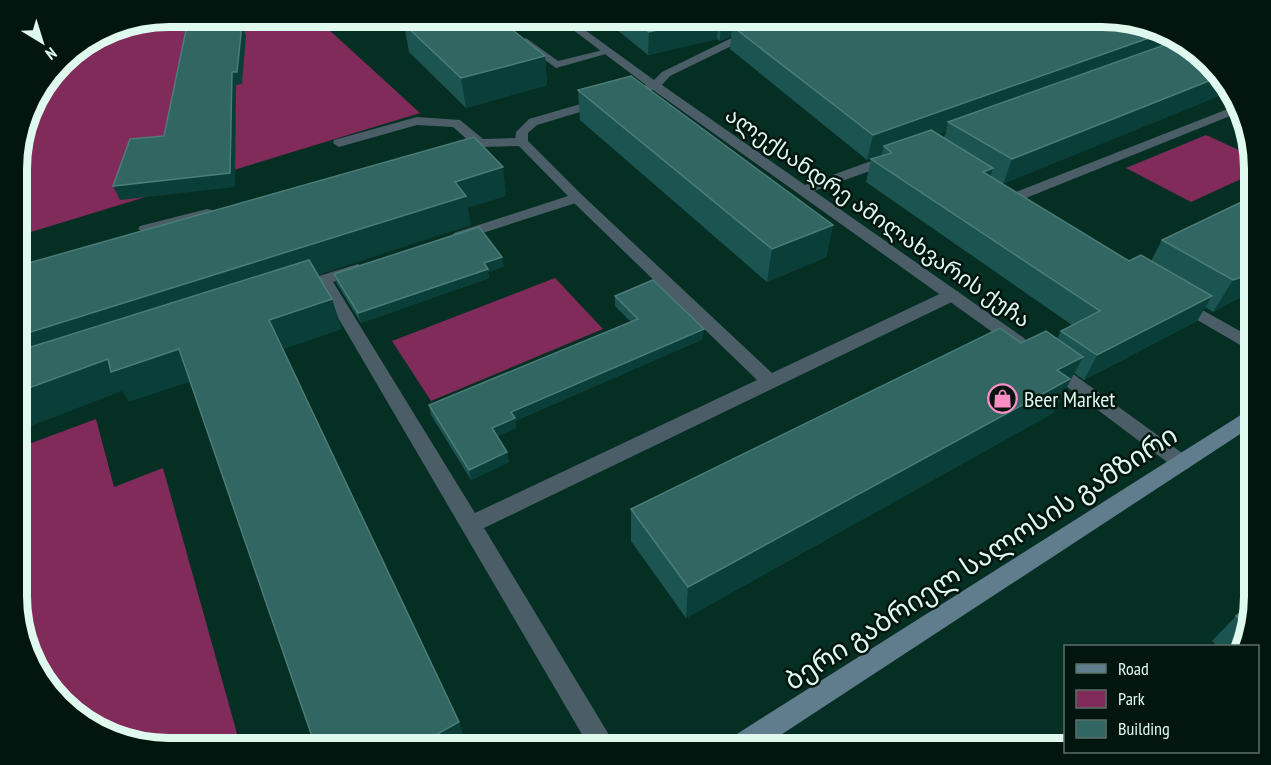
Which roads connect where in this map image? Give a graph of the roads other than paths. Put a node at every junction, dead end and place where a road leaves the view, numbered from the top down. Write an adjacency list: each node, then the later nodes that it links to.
1 (401, 27): 4 (street)
2 (575, 27): 6 (street, ალექსანდრე ამილახვარის ქუჩა)
3 (759, 27): 7 (street)
4 (440, 31)
5 (519, 36): 6 (street)
6 (607, 51): 7 (street, ალექსანდრე ამილახვარის ქუჩა)
7 (655, 86): 9 (street); 14 (street, ალექსანდრე ამილახვარის ქუჩა)
8 (1231, 111): 17 (street)
9 (521, 142): 11 (street); 15 (street)
10 (339, 143): 11 (street)
11 (480, 144): 12 (street)
12 (445, 152)
13 (904, 154): 14 (street)
14 (805, 190): 24 (street, ალექსანდრე ამილახვარის ქუჩა)
15 (577, 198): 19 (street); 26 (street)
16 (226, 208): 18 (street)
17 (1032, 211)
18 (145, 229)
19 (445, 240)
20 (368, 266): 21 (street)
21 (324, 280): 23 (street); 29 (street)
22 (1163, 292): 25 (street)
23 (280, 294)
24 (952, 295): 26 (street); 28 (street, ალექსანდრე ამილახვარის ქუჩა)
25 (1244, 341)
26 (770, 382): 29 (street)
27 (1244, 427): 28 (main road, ბერი გაბრიელ სალოსის გამზირი)
28 (1182, 463): 31 (main road, ბერი გაბრიელ სალოსის გამზირი)
29 (471, 525): 30 (street)
30 (598, 738)
31 (754, 738)

